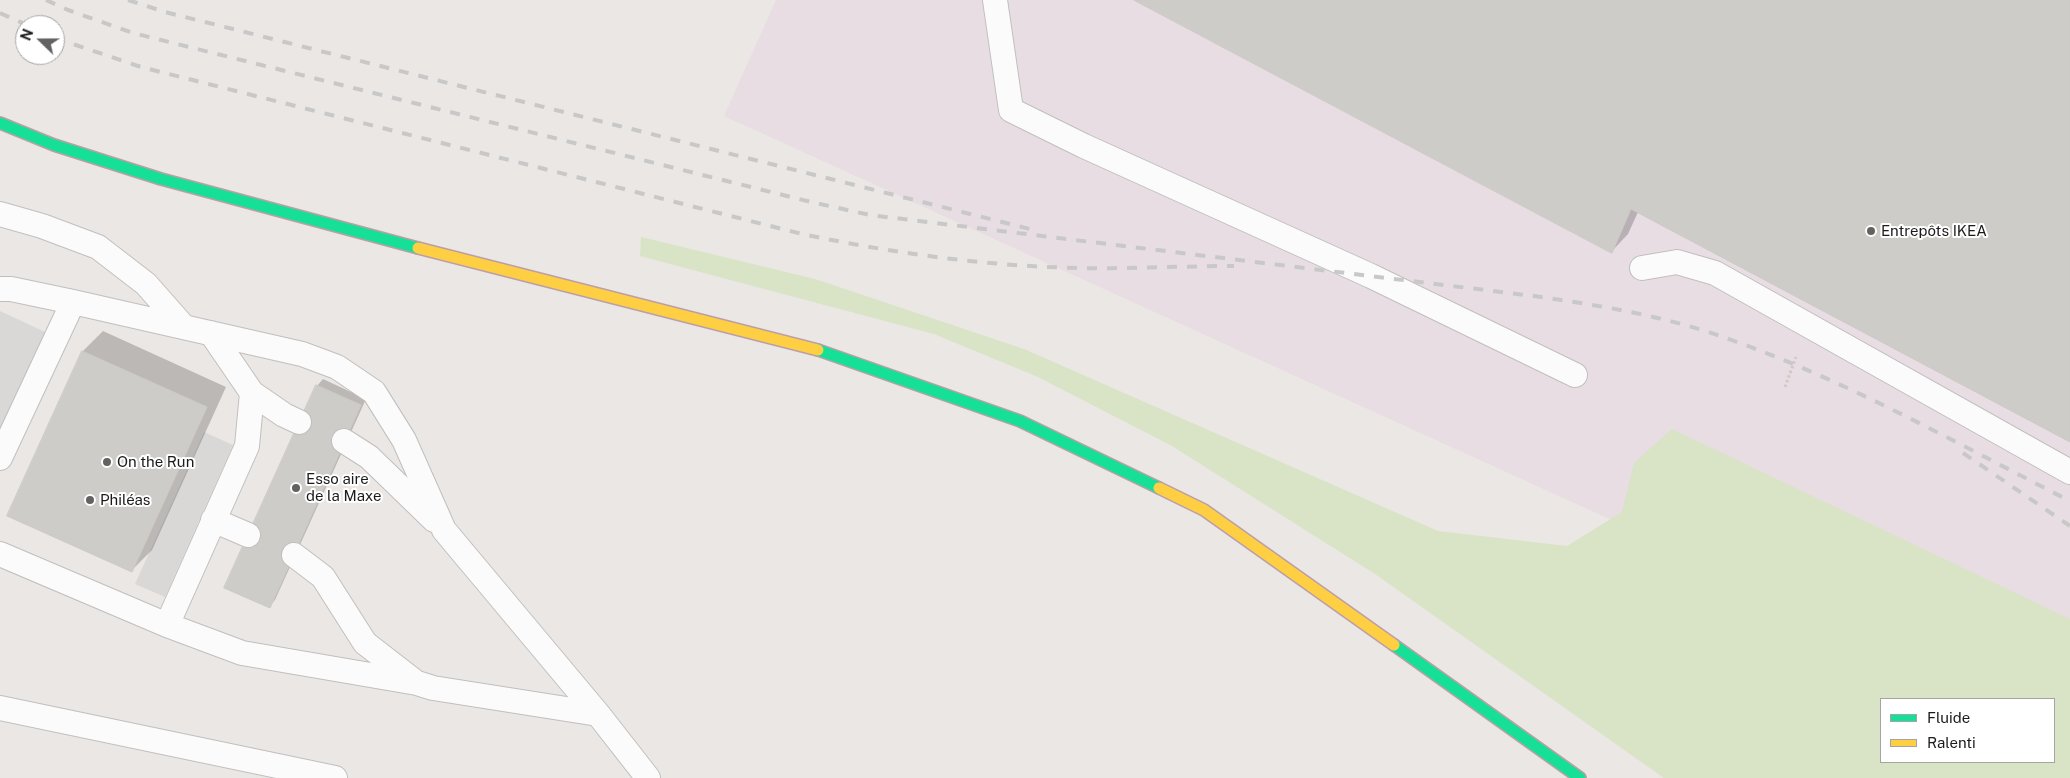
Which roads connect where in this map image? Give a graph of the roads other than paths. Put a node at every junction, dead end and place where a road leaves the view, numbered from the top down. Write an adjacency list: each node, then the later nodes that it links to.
1 (995, 0): 9 (lane)
2 (0, 123): 26 (highway)
3 (0, 214): 7 (lane)
4 (1642, 268): 14 (lane)
5 (0, 290): 6 (lane)
6 (73, 302): 7 (lane); 13 (lane)
7 (183, 326): 8 (lane)
8 (211, 333): 10 (lane); 16 (lane)
9 (1575, 375)
10 (252, 392): 11 (lane); 15 (lane)
11 (299, 422)
12 (344, 442): 16 (lane)
13 (0, 458)
14 (2070, 472)
15 (214, 520): 17 (lane); 20 (lane)
16 (444, 530): 23 (lane)
17 (248, 535)
18 (0, 554): 20 (lane)
19 (294, 555): 21 (lane)
20 (167, 625): 21 (lane)
21 (418, 684): 23 (lane)
22 (0, 708): 24 (lane)
23 (598, 714): 25 (lane)
24 (335, 778)
25 (648, 778)
26 (1580, 778)

